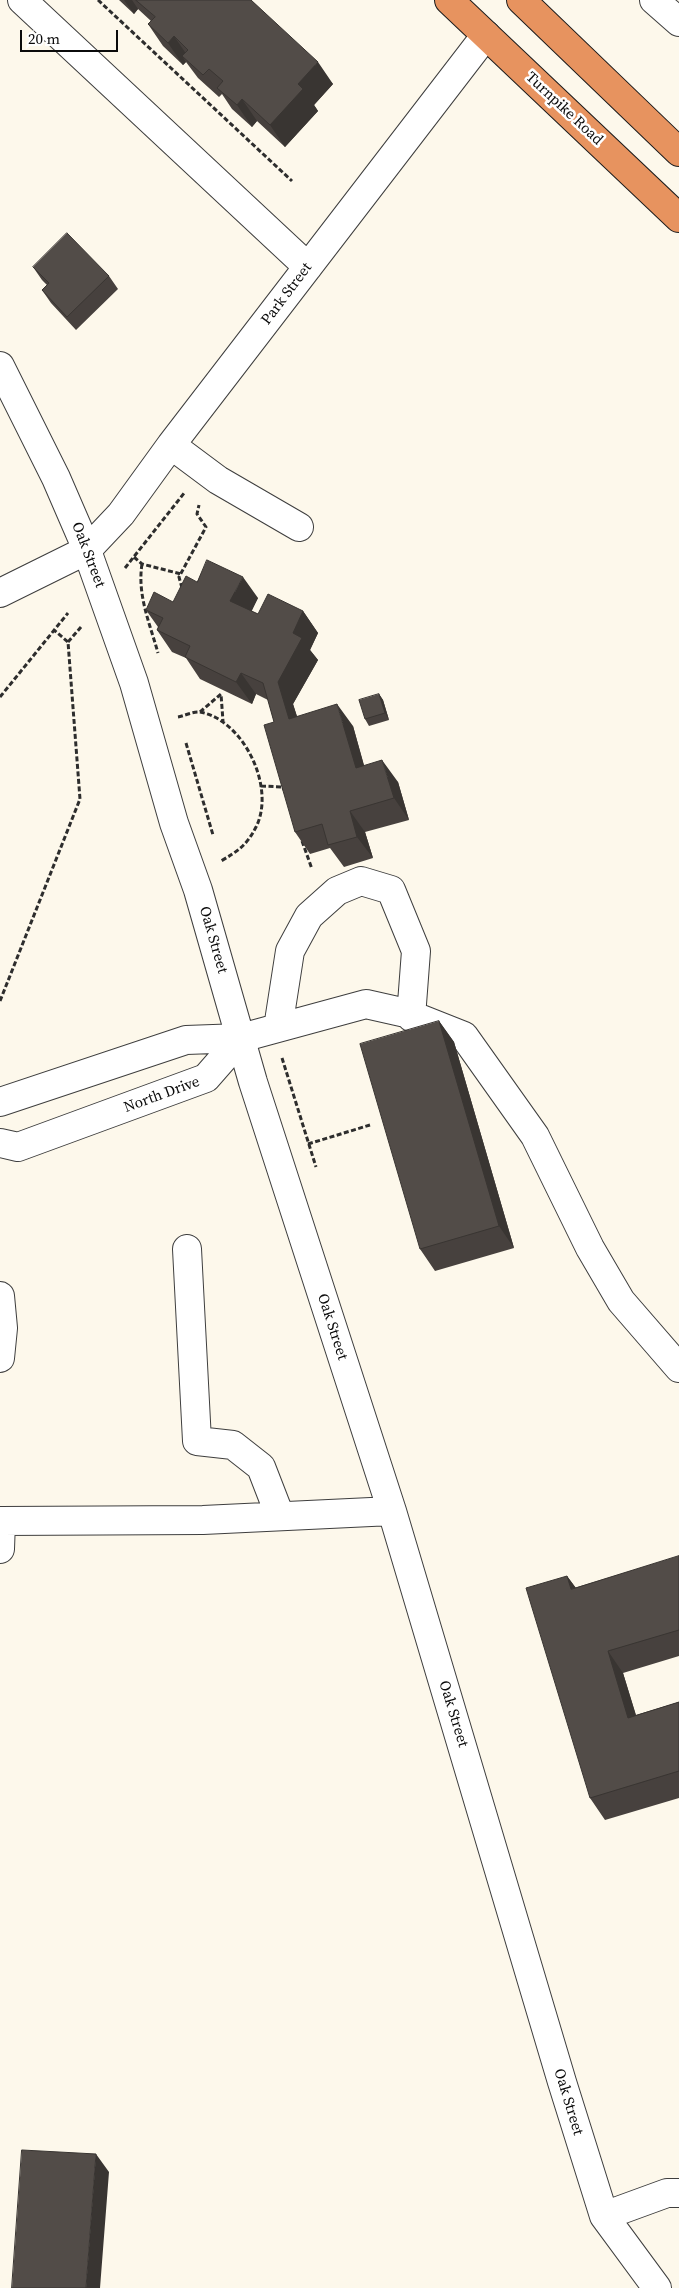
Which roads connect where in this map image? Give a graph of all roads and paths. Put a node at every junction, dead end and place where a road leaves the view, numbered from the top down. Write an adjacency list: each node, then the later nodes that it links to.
1 (98, 0): 9 (path)
2 (448, 0): 7 (highway, Turnpike Road)
3 (521, 0): 8 (highway)
4 (654, 0): 6 (street)
5 (33, 3): 11 (street)
6 (679, 22)
7 (486, 35): 10 (highway, Turnpike Road); 11 (street, Park Street)
8 (679, 152)
9 (292, 181)
10 (679, 218)
11 (308, 267): 13 (street, Park Street)
12 (0, 366): 17 (street, Oak Street)
13 (171, 444): 14 (street); 17 (street, Park Street)
14 (204, 469): 16 (street); 18 (path)
15 (206, 527): 20 (path)
16 (299, 527)
17 (87, 550): 21 (street); 39 (street, Oak Street)
18 (134, 557): 19 (path); 20 (path)
19 (123, 571)
20 (181, 574): 22 (path)
21 (0, 592)
22 (185, 592)
23 (68, 613): 25 (path)
24 (81, 627): 26 (path)
25 (54, 630): 26 (path); 27 (path)
26 (68, 642): 36 (path)
27 (0, 697)
28 (199, 712): 29 (path); 30 (path); 30 (path)
29 (178, 717)
30 (223, 722): 31 (path)
31 (262, 786): 32 (path); 34 (path)
32 (286, 796)
33 (299, 832): 35 (path)
34 (221, 861)
35 (312, 869)
36 (0, 1001)
37 (411, 1017): 38 (street); 38 (street); 47 (street)
38 (278, 1028): 39 (street)
39 (241, 1038): 40 (street); 42 (street, North Drive); 43 (street, Oak Street)
40 (0, 1102)
41 (370, 1126): 43 (path)
42 (0, 1143)
43 (276, 1153): 48 (street, Oak Street)
44 (187, 1249): 49 (street)
45 (0, 1296): 46 (street)
46 (0, 1358)
47 (679, 1368)
48 (392, 1511): 49 (street); 53 (street, Oak Street)
49 (280, 1516): 50 (street)
50 (1, 1522): 51 (street)
51 (0, 1549)
52 (679, 2193): 53 (street)
53 (604, 2216): 54 (street, Oak Street)
54 (657, 2288)

